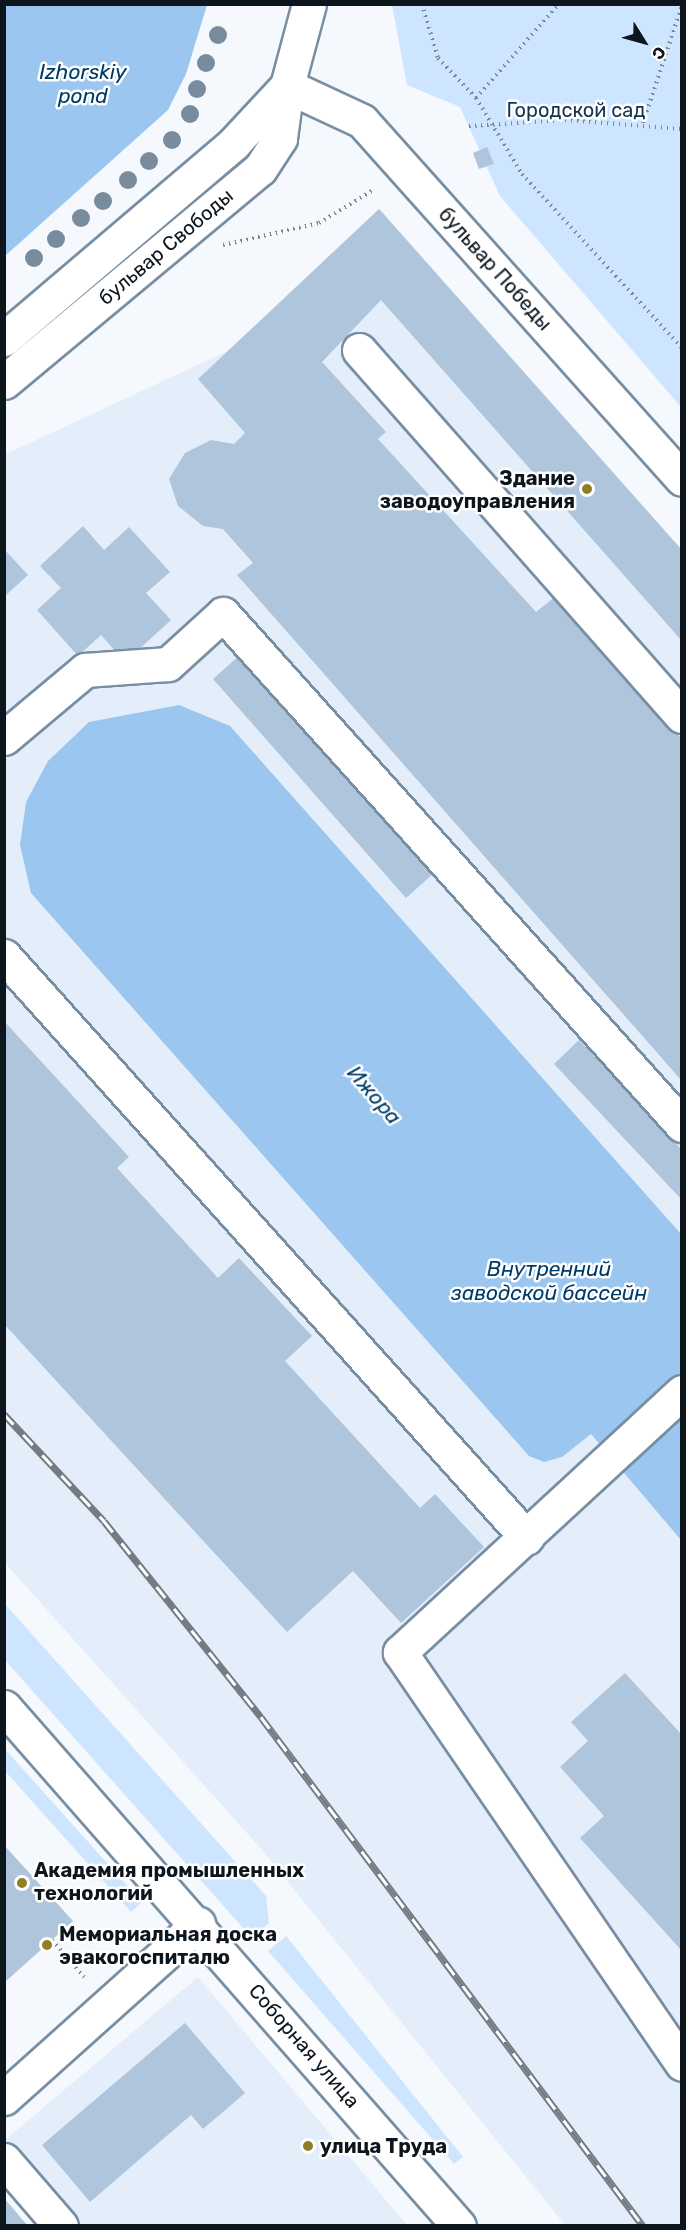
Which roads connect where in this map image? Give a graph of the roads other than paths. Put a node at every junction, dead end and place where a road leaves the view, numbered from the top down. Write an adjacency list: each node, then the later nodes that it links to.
1 (309, 4): 2 (main road, бульвар Свободы)
2 (287, 86): 3 (main road, бульвар Свободы); 5 (main road, бульвар Свободы); 6 (main road, бульвар Победы)
3 (4, 339)
4 (359, 350): 7 (main road)
5 (4, 382)
6 (681, 479)
7 (681, 716)
8 (4, 738): 10 (main road)
9 (4, 956): 12 (main road)
10 (681, 1125)
11 (681, 1392): 12 (main road)
12 (527, 1538): 15 (main road)
13 (8, 1719): 14 (main road, Соборная улица)
14 (198, 1924): 16 (main road); 19 (main road, Соборная улица)
15 (681, 2064)
16 (4, 2098)
17 (4, 2160): 18 (main road)
18 (61, 2226)
19 (459, 2226)

